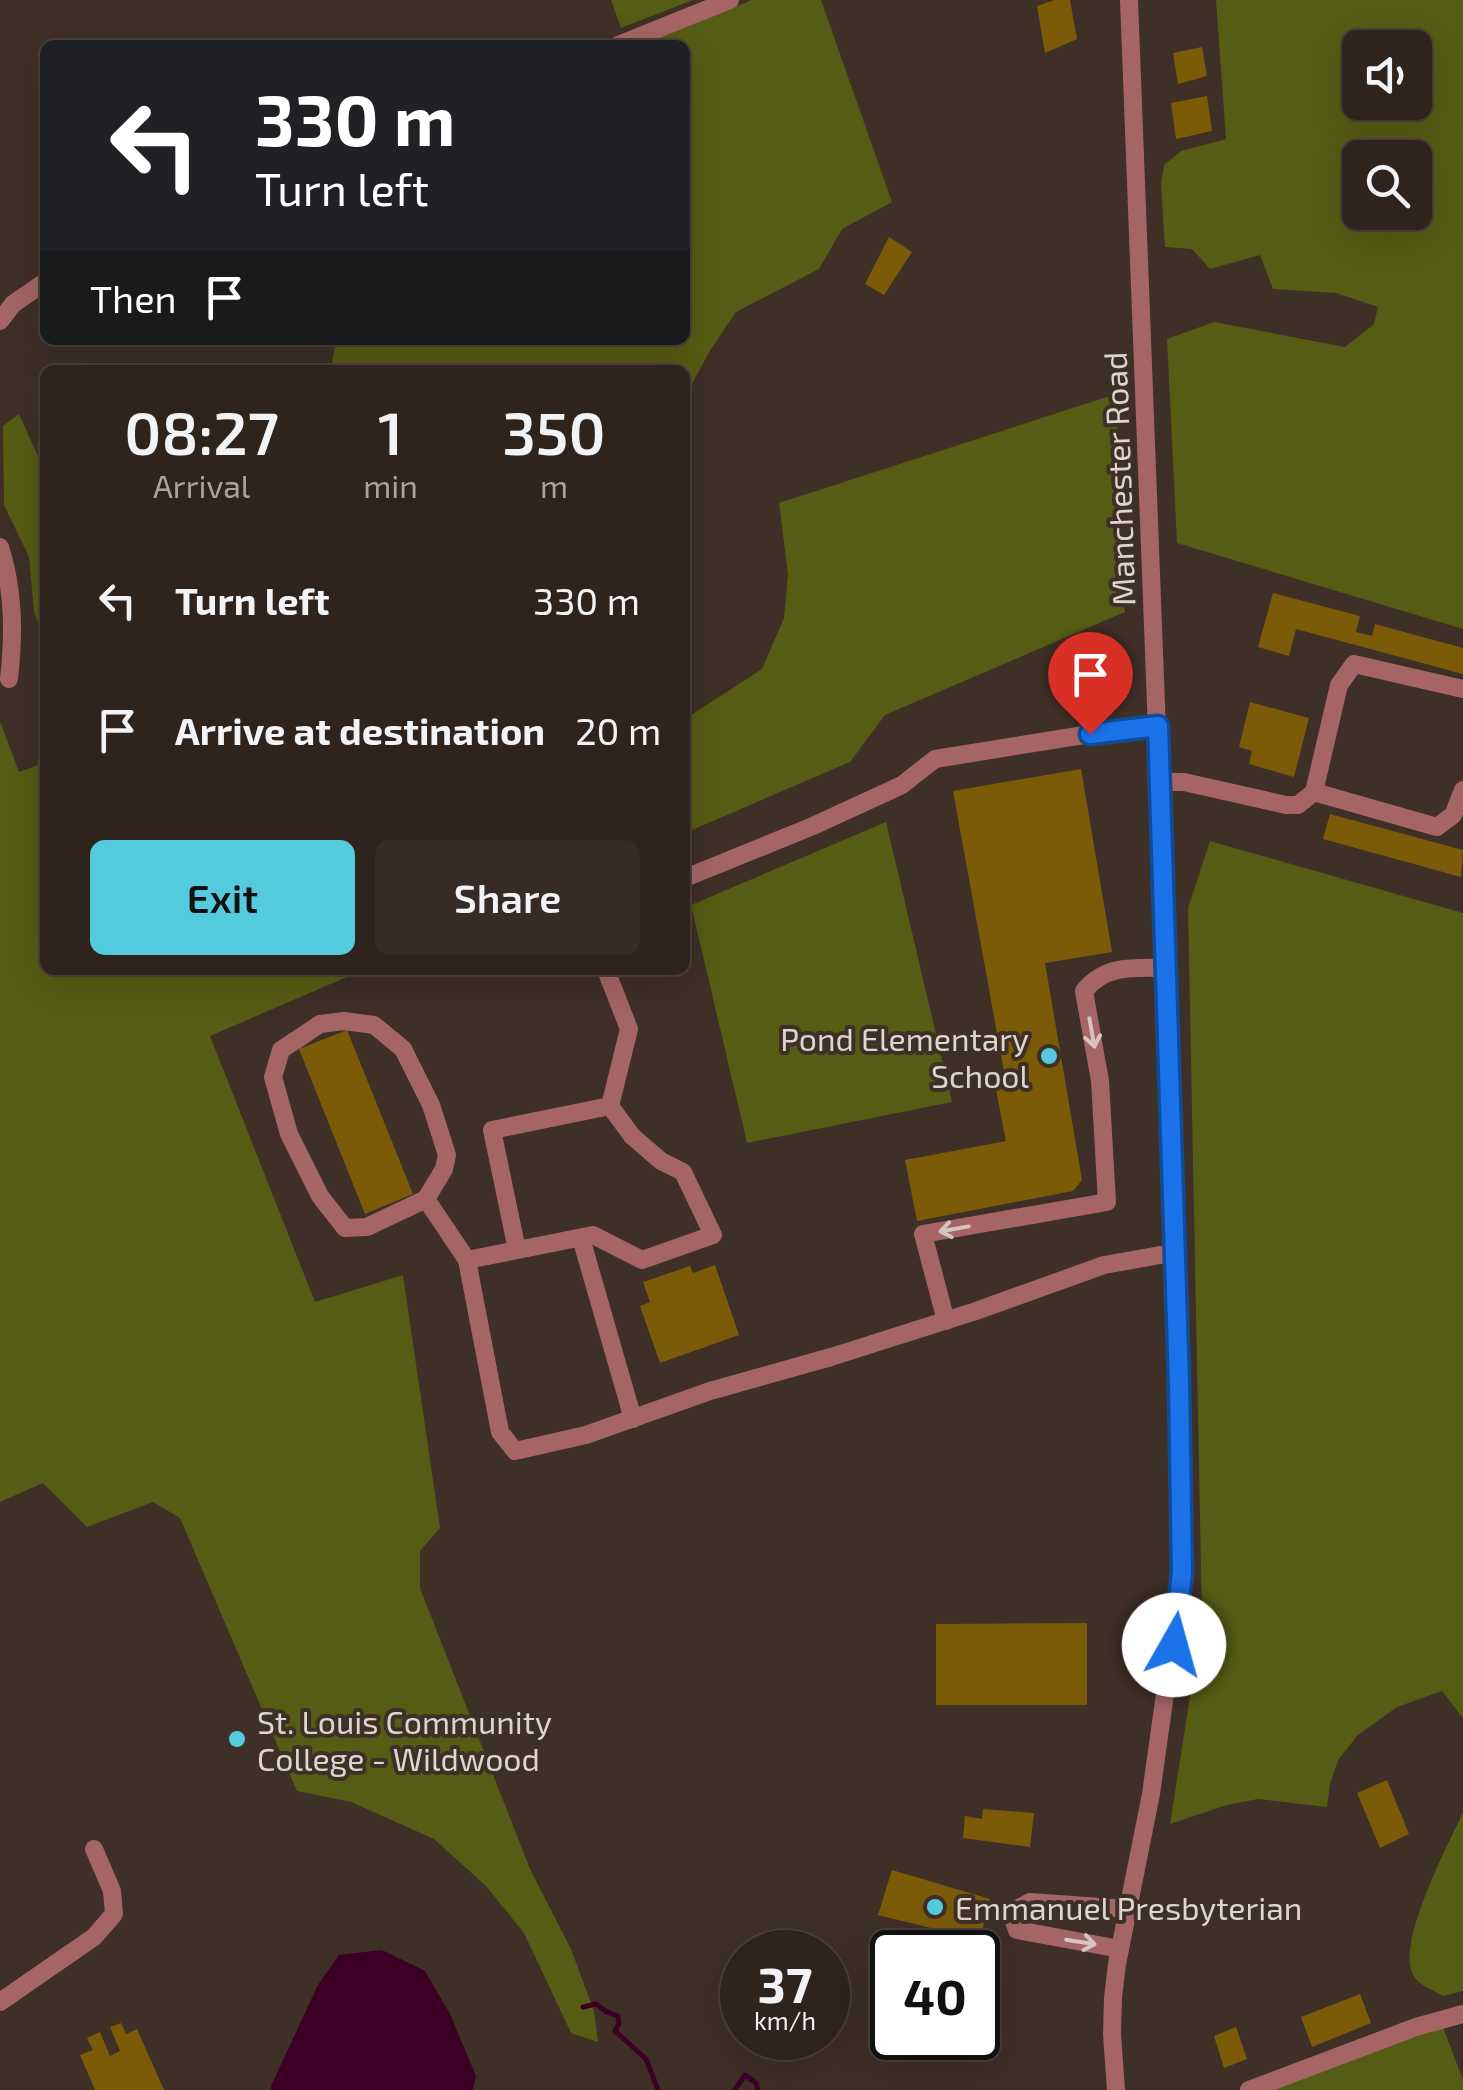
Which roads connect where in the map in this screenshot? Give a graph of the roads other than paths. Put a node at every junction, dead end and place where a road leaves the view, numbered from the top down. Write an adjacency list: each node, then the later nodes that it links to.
1 (730, 0): 3 (street)
2 (1129, 0): 9 (street, Manchester Road)
3 (630, 40)
4 (40, 285): 5 (street)
5 (0, 321)
6 (0, 547): 7 (street)
7 (9, 679)
8 (1463, 689): 12 (street)
9 (1158, 726): 10 (street, Manchester Road); 13 (street)
10 (1160, 782): 12 (street); 14 (street, Manchester Road)
11 (1463, 790): 12 (street)
12 (1314, 792)
13 (690, 876)
14 (1166, 968): 20 (street, Manchester Road); 22 (street, one-way to 22)
15 (608, 975): 16 (street)
16 (610, 1106): 18 (street); 19 (street)
17 (426, 1198): 17 (street); 21 (street)
18 (581, 1238): 19 (street); 23 (street)
19 (517, 1250): 21 (street)
20 (1176, 1252): 22 (street); 25 (street, Manchester Road)
21 (466, 1260): 23 (street)
22 (946, 1321): 23 (street)
23 (632, 1418)
24 (94, 1849): 27 (street)
25 (1128, 1910): 26 (street, Manchester Road); 26 (street, one-way to 26)
26 (1120, 1948): 29 (street, Manchester Road)
27 (0, 2002)
28 (1463, 2014): 30 (street)
29 (1116, 2090)
30 (1249, 2090)

